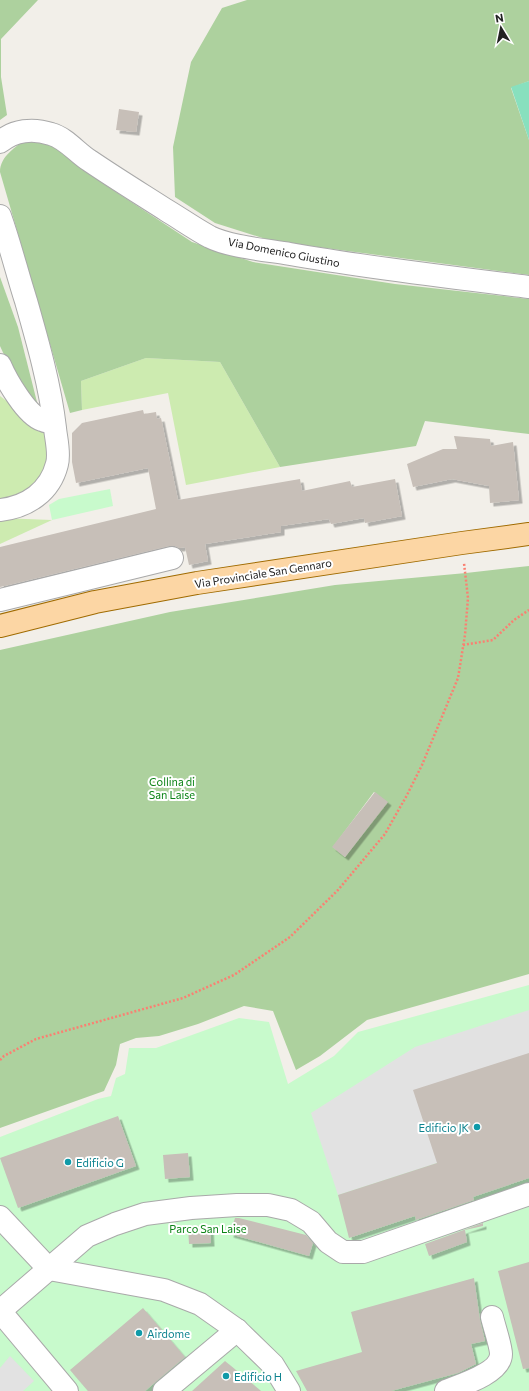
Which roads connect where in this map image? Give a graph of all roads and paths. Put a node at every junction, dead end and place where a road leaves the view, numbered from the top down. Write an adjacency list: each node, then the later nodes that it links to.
1 (0, 142): 3 (street, Via Domenico Giustino)
2 (0, 216): 5 (street)
3 (529, 287)
4 (0, 365): 5 (street)
5 (54, 423): 6 (street)
6 (0, 510)
7 (529, 534): 8 (main road, Via Provinciale San Gennaro)
8 (462, 543): 12 (main road, Via Provinciale San Gennaro); 13 (path)
9 (172, 558): 10 (street)
10 (0, 600)
11 (529, 610): 13 (path)
12 (0, 626)
13 (463, 646): 14 (path)
14 (0, 1060)
15 (529, 1194): 17 (street)
16 (0, 1217): 17 (street)
17 (50, 1269): 18 (street); 20 (street)
18 (0, 1311): 21 (street)
19 (492, 1317): 24 (street)
20 (236, 1330): 22 (street); 23 (street)
21 (67, 1391)
22 (164, 1391)
23 (289, 1391)
24 (446, 1391)

